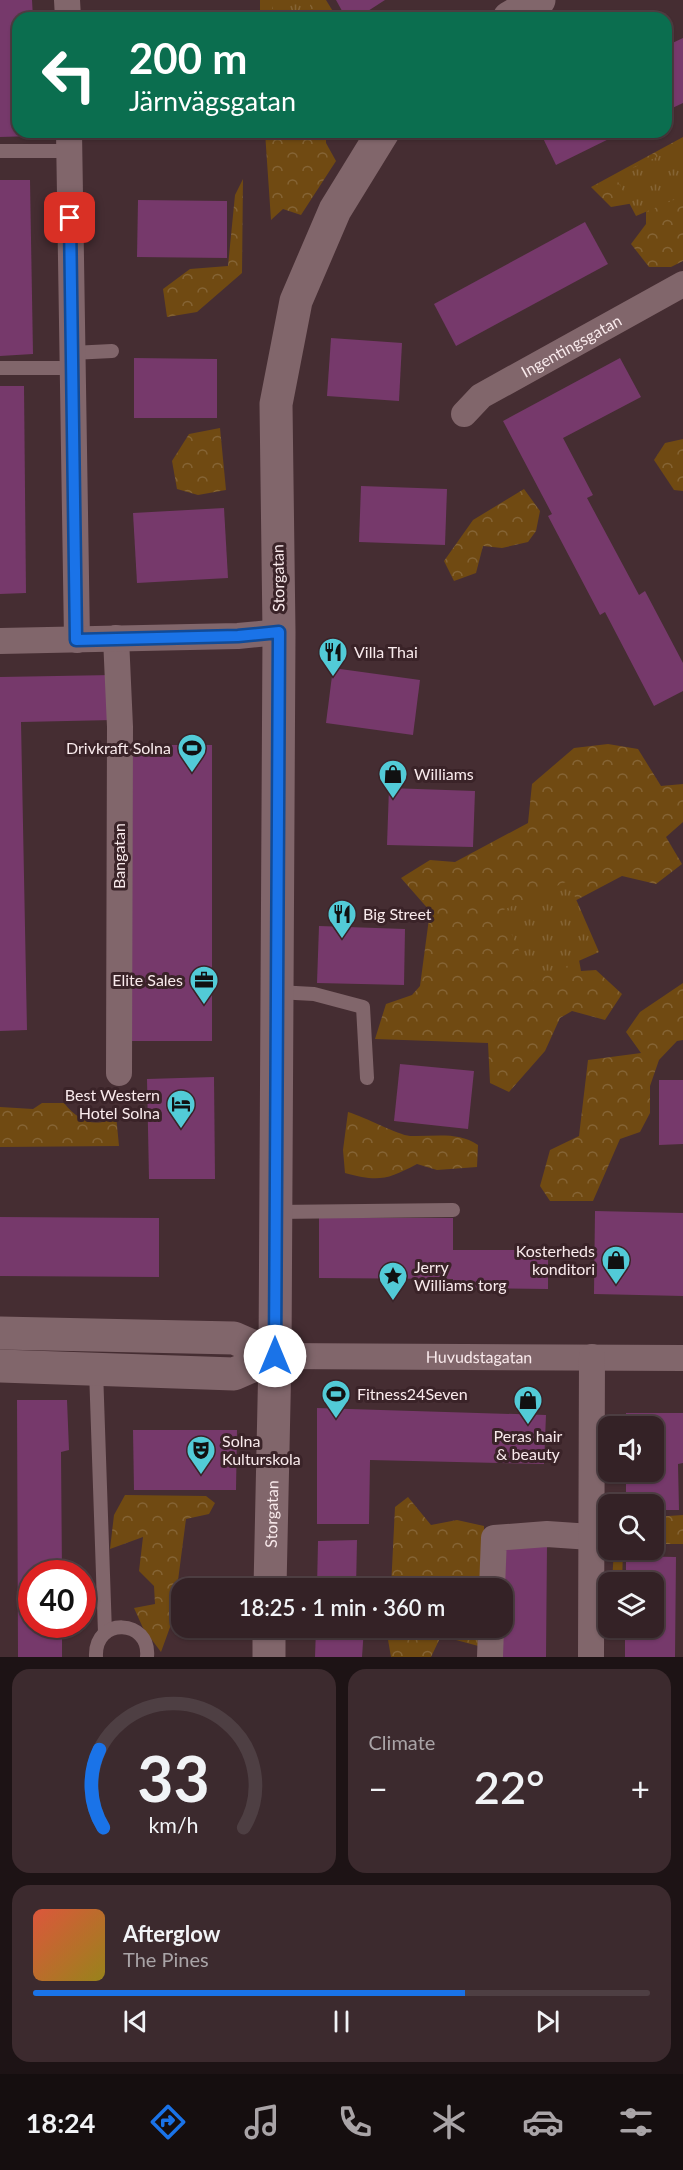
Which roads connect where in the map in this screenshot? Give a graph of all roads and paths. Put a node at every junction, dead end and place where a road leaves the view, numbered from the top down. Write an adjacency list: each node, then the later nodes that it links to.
1 (539, 0): 2 (street)
2 (519, 12)
3 (379, 138): 11 (street, Storgatan)
4 (69, 141): 5 (lane); 8 (street)
5 (0, 151)
6 (683, 284): 10 (street, Ingentingsgatan)
7 (112, 351): 8 (lane)
8 (72, 360): 9 (lane); 13 (street)
9 (0, 368)
10 (464, 414)
11 (279, 632): 12 (street); 15 (street, Storgatan)
12 (116, 638): 13 (street); 16 (street, Bangatan)
13 (76, 640): 14 (street)
14 (0, 641)
15 (277, 992): 17 (lane); 19 (street, Storgatan)
16 (118, 1073)
17 (367, 1078)
18 (453, 1210): 19 (lane)
19 (275, 1212): 21 (street, Storgatan)
20 (0, 1333): 21 (street, Huvudstagatan)
21 (275, 1356): 22 (street, Huvudstagatan); 25 (street, Huvudstagatan); 27 (street, Storgatan)
22 (592, 1357): 23 (street, Huvudstagatan); 26 (street)
23 (683, 1358)
24 (0, 1366): 25 (street, Huvudstagatan)
25 (96, 1370): 29 (lane)
26 (591, 1537): 28 (street); 36 (street)
27 (270, 1578)
28 (492, 1578)
29 (105, 1633): 32 (lane); 33 (lane)
30 (269, 1638): 34 (street)
31 (491, 1638): 35 (street)
32 (96, 1657)
33 (147, 1657)
34 (268, 1657)
35 (490, 1657)
36 (591, 1657)

